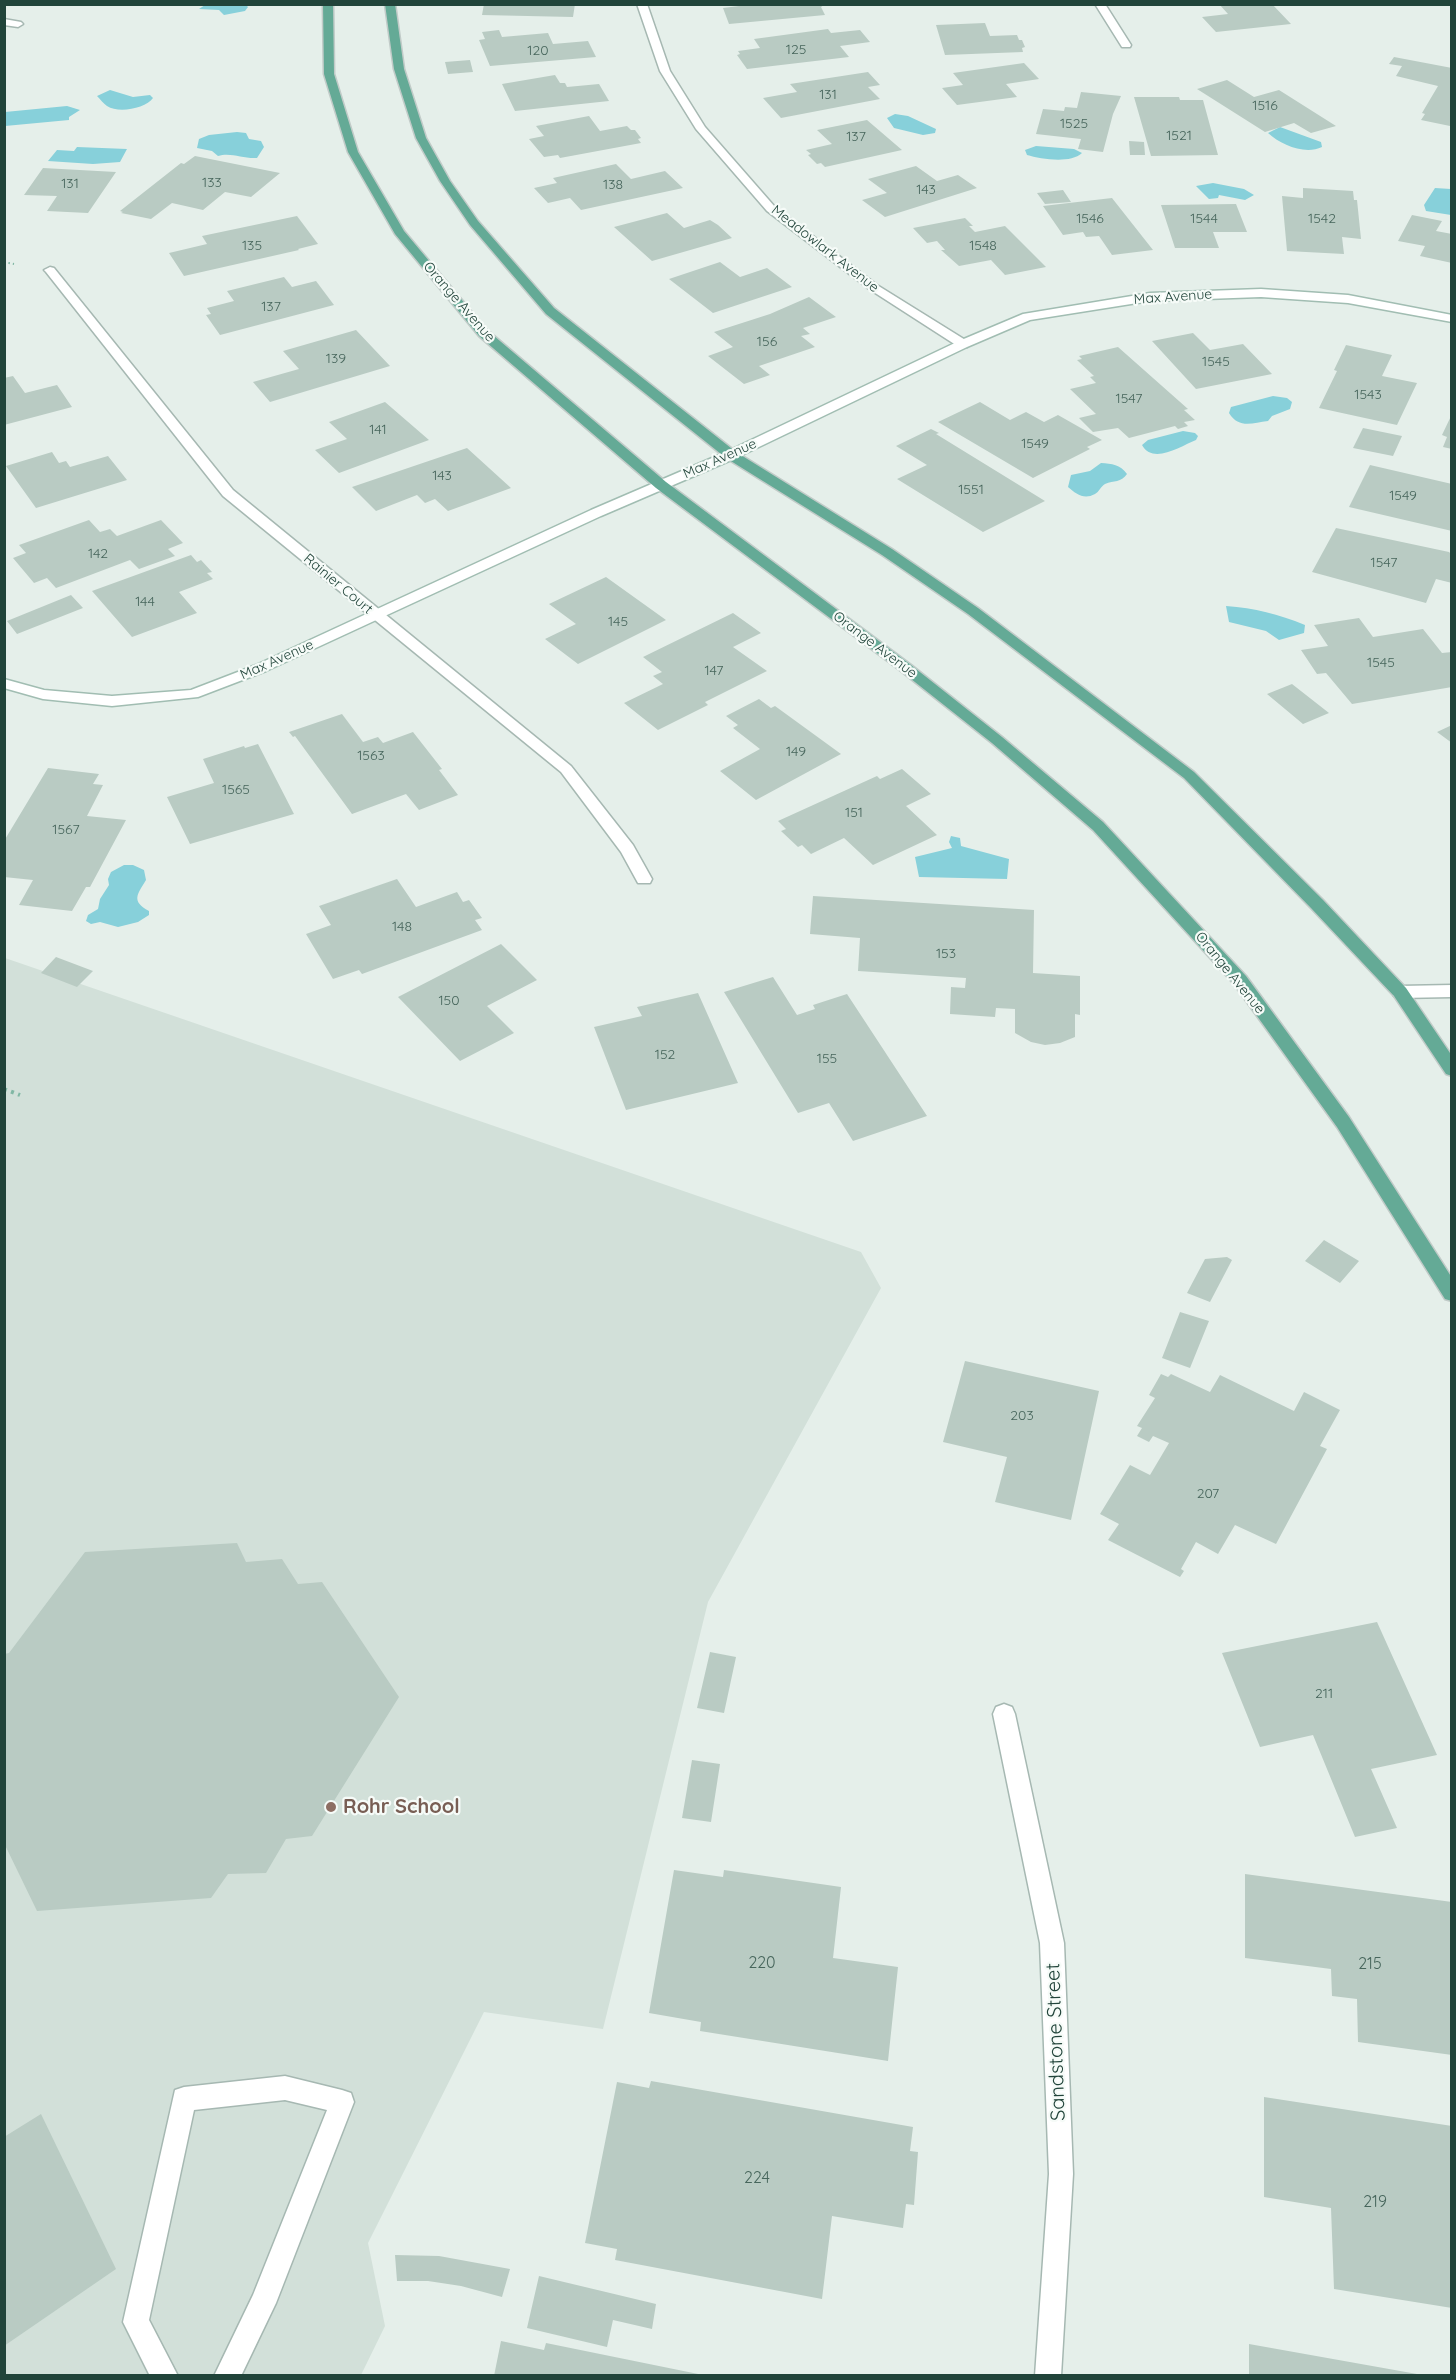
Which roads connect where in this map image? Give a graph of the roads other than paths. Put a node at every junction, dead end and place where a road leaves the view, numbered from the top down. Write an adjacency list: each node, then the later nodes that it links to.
1 (328, 4): 12 (main road, Orange Avenue)
2 (390, 4): 11 (main road)
3 (642, 4): 10 (street, Meadowlark Avenue)
4 (1101, 4): 7 (street)
5 (4, 22): 6 (street)
6 (18, 24)
7 (1126, 45)
8 (50, 270): 13 (street, Rainier Court)
9 (1452, 319): 10 (street, Max Avenue)
10 (963, 344): 11 (street, Max Avenue)
11 (731, 455): 12 (street, Max Avenue); 17 (main road)
12 (661, 485): 13 (street, Max Avenue); 19 (main road, Orange Avenue)
13 (375, 615): 14 (street, Max Avenue); 15 (street, Rainier Court)
14 (4, 683)
15 (644, 879)
16 (1452, 991): 17 (street)
17 (1400, 992): 18 (main road)
18 (1452, 1070)
19 (1452, 1293)
20 (1004, 1714): 23 (street, Sandstone Street)
21 (165, 2376): 22 (street)
22 (227, 2376)
23 (1048, 2376)

